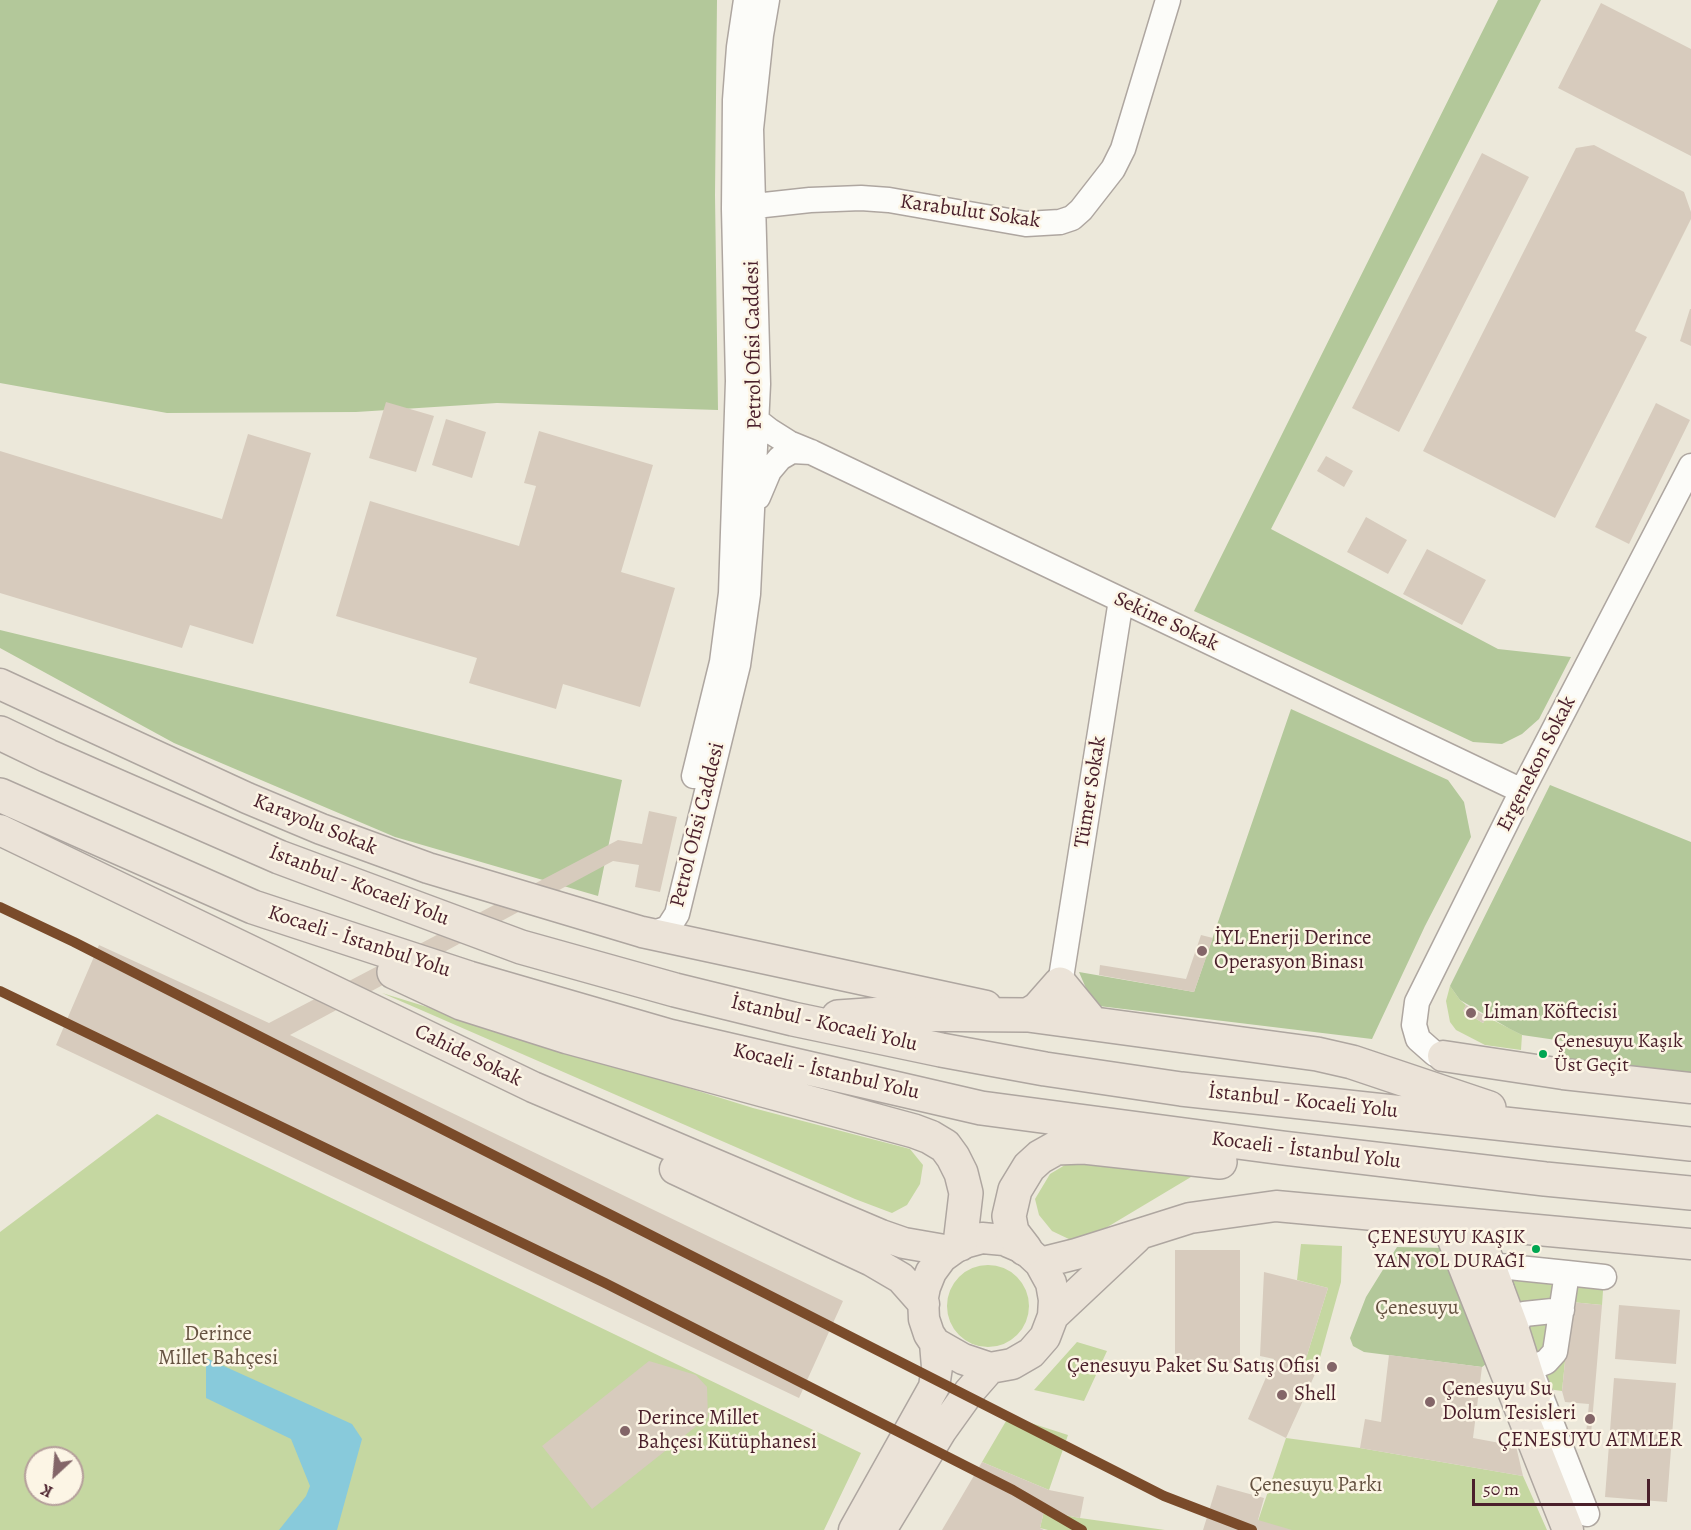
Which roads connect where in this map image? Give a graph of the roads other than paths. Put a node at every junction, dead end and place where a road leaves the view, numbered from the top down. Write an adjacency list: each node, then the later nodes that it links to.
1 (746, 0): 4 (street, Petrol Ofisi Caddesi)
2 (767, 0): 4 (street, Petrol Ofisi Caddesi)
3 (1168, 0): 4 (street, Karabulut Sokak)
4 (743, 208): 5 (street, Petrol Ofisi Caddesi)
5 (748, 382): 6 (street); 7 (street); 10 (street, Petrol Ofisi Caddesi)
6 (756, 420): 7 (street, Sekine Sokak); 9 (street, Petrol Ofisi Caddesi)
7 (811, 452): 9 (street); 10 (street); 11 (street, Sekine Sokak)
8 (1691, 466): 14 (street, Ergenekon Sokak)
9 (754, 467): 10 (street)
10 (743, 512): 18 (street, Petrol Ofisi Caddesi); 19 (street, Petrol Ofisi Caddesi)
11 (1121, 600): 14 (street, Sekine Sokak); 21 (street, Tümer Sokak)
12 (0, 684): 19 (main road, Karayolu Sokak)
13 (0, 733): 23 (highway, İstanbul - Kocaeli Yolu)
14 (1522, 791): 25 (street, Ergenekon Sokak)
15 (6, 810): 17 (highway, Kocaeli - İstanbul Yolu); 34 (main road, Cahide Sokak)
16 (0, 843): 38 (main road, Cahide Sokak)
17 (254, 907): 29 (highway, Kocaeli - İstanbul Yolu); 34 (highway)
18 (676, 914): 19 (street, Petrol Ofisi Caddesi); 20 (street)
19 (642, 932): 20 (main road, Karayolu Sokak)
20 (719, 950): 22 (main road, Karayolu Sokak)
21 (1060, 984): 22 (highway); 24 (highway)
22 (1028, 1015): 23 (highway); 24 (highway)
23 (793, 1019): 27 (highway, İstanbul - Kocaeli Yolu)
24 (1092, 1023): 27 (highway)
25 (1443, 1056): 26 (main road)
26 (1691, 1088)
27 (1548, 1128): 28 (highway, İstanbul - Kocaeli Yolu)
28 (1691, 1144)
29 (1545, 1179): 30 (highway, Kocaeli - İstanbul Yolu); 35 (highway)
30 (1691, 1193)
31 (1460, 1223): 32 (main road); 33 (main road); 41 (main road); 45 (main road)
32 (1141, 1233): 35 (main road); 40 (main road)
33 (1691, 1244)
34 (955, 1247): 35 (main road); 38 (main road)
35 (1032, 1256): 40 (main road)
36 (1567, 1273): 37 (street); 39 (street); 41 (street)
37 (1604, 1277)
38 (924, 1304): 42 (main road)
39 (1562, 1310): 41 (street); 44 (street)
40 (1053, 1316): 43 (main road)
41 (1514, 1325): 44 (main road)
42 (935, 1343): 43 (main road); 46 (main road)
43 (990, 1368): 47 (main road)
44 (1528, 1369): 45 (main road)
45 (1578, 1525)
46 (854, 1530)
47 (881, 1530)

